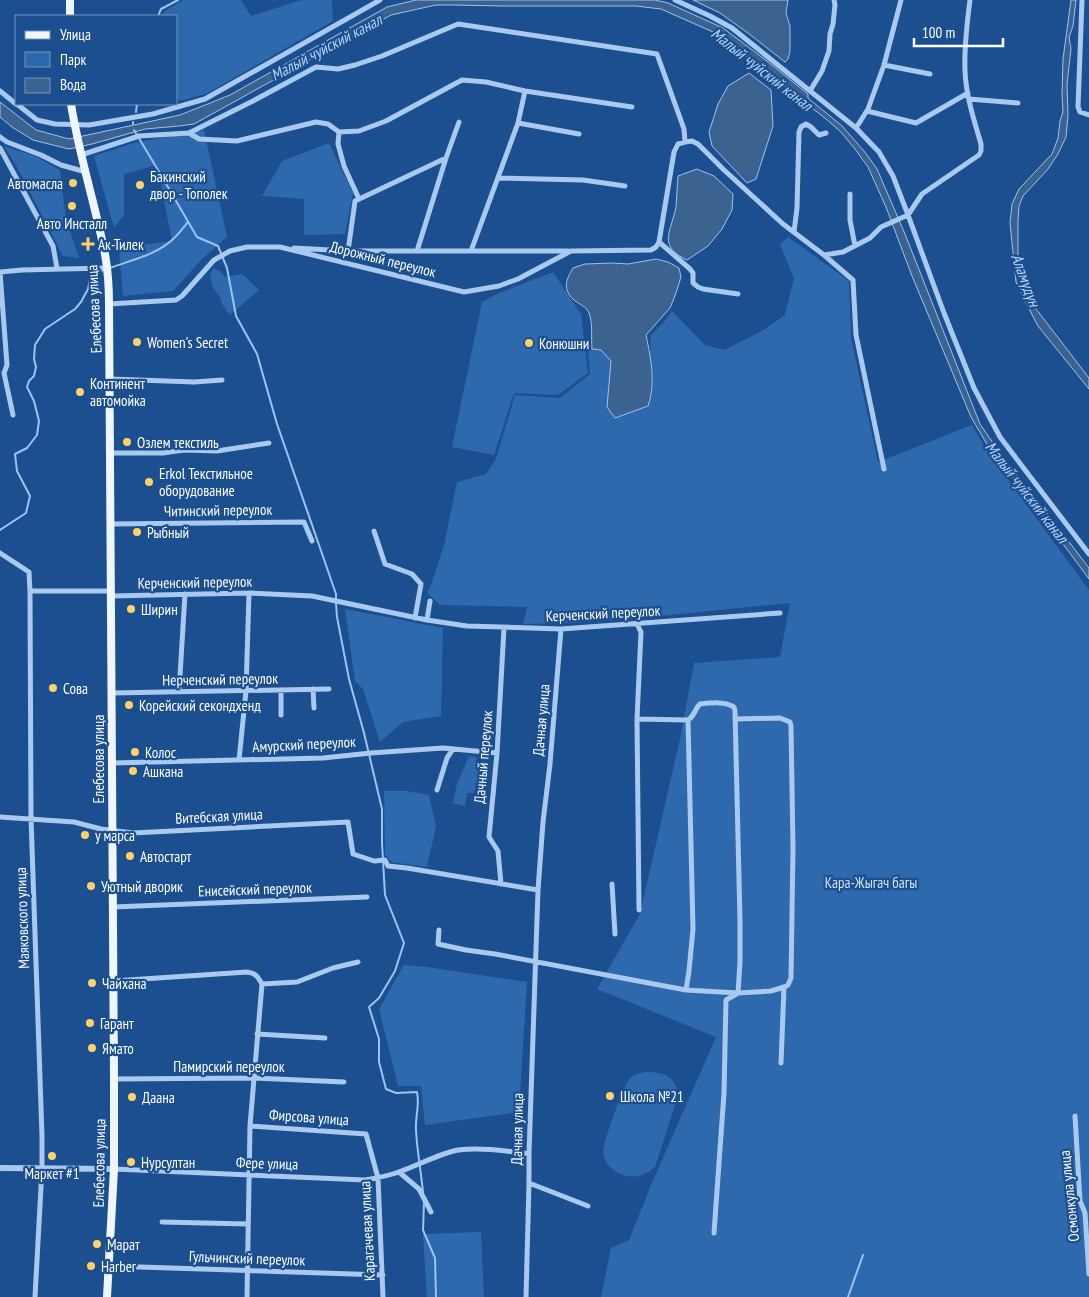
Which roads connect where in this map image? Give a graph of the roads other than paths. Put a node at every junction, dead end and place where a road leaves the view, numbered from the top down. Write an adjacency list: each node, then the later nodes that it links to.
1 (70, 0): 8 (main road)
2 (380, 0): 25 (street)
3 (675, 0): 13 (street)
4 (834, 0): 13 (street)
5 (901, 0): 9 (street)
6 (970, 0): 14 (street)
7 (1082, 0): 22 (street)
8 (70, 15)
9 (884, 65): 10 (street); 21 (street)
10 (930, 74)
11 (0, 91): 16 (street)
12 (526, 91): 20 (street); 24 (street); 27 (street)
13 (810, 91): 26 (street)
14 (968, 93): 15 (street); 21 (street)
15 (968, 99): 17 (street); 41 (street)
16 (15, 103)
17 (1018, 103)
18 (17, 105): 25 (street)
19 (72, 105): 25 (main road, Елебесова улица)
20 (632, 106)
21 (867, 111): 26 (street)
22 (1089, 115)
23 (459, 122): 35 (street)
24 (518, 123): 30 (street); 37 (street)
25 (75, 126): 34 (main road, Елебесова улица)
26 (856, 128): 41 (street)
27 (339, 132): 28 (street); 40 (street)
28 (189, 133): 32 (street); 34 (street)
29 (826, 133): 42 (street)
30 (579, 134)
31 (0, 138): 36 (street)
32 (685, 142): 42 (street); 43 (street)
33 (0, 148): 51 (street)
34 (81, 153): 36 (main road, Елебесова улица)
35 (446, 158): 40 (street); 47 (street)
36 (86, 172): 52 (main road, Елебесова улица)
37 (498, 178): 38 (street); 48 (street)
38 (625, 186)
39 (850, 194): 44 (street)
40 (359, 199): 46 (street)
41 (908, 215): 44 (street); 66 (street)
42 (794, 232): 50 (street)
43 (659, 242): 49 (street, Дорожный переулок); 54 (street)
44 (855, 246): 50 (street)
45 (280, 247): 46 (street); 49 (street, Дорожный переулок); 55 (street, Дорожный переулок)
46 (348, 251): 47 (street)
47 (417, 251): 48 (street)
48 (471, 251): 49 (street)
49 (571, 251)
50 (824, 255): 61 (street)
51 (57, 268): 52 (street); 53 (street)
52 (107, 268): 55 (main road, Елебесова улица)
53 (0, 272): 58 (street)
54 (738, 294)
55 (109, 304): 56 (main road, Елебесова улица)
56 (110, 379): 57 (street); 60 (main road, Елебесова улица)
57 (222, 380)
58 (13, 415)
59 (269, 443): 60 (street)
60 (110, 453): 62 (main road, Елебесова улица)
61 (884, 469)
62 (111, 524): 64 (street, Читинский переулок); 68 (main road, Елебесова улица)
63 (374, 531): 73 (street)
64 (312, 541)
65 (0, 553): 67 (street, Маяковского улица)
66 (1089, 554)
67 (30, 591): 68 (street, Керченский переулок); 95 (street, Маяковского улица)
68 (111, 593): 69 (street, Керченский переулок); 83 (main road, Елебесова улица)
69 (185, 594): 70 (street, Керченский переулок); 82 (street)
70 (249, 594): 73 (street, Керченский переулок); 81 (street)
71 (430, 601): 74 (street)
72 (780, 613): 75 (street, Керченский переулок)
73 (415, 618): 74 (street, Керченский переулок)
74 (428, 620): 76 (street, Керченский переулок)
75 (637, 624): 77 (street, Керченский переулок); 86 (street)
76 (504, 628): 77 (street, Керченский переулок); 90 (street, Дачный переулок)
77 (562, 629): 99 (street, Дачная улица)
78 (313, 689): 79 (street, Нерченский переулок); 80 (street, Нерченский переулок); 84 (street)
79 (329, 689)
80 (281, 690): 81 (street, Нерченский переулок); 85 (street)
81 (246, 691): 82 (street, Нерченский переулок); 91 (street)
82 (179, 692): 83 (street, Нерченский переулок)
83 (112, 693): 92 (main road, Елебесова улица)
84 (314, 708)
85 (281, 715)
86 (637, 719): 88 (street); 102 (street)
87 (736, 719): 88 (street); 109 (street); 111 (street)
88 (688, 720): 110 (street)
89 (453, 749): 90 (street, Амурский переулок); 91 (street, Амурский переулок); 93 (street)
90 (498, 753): 97 (street, Дачный переулок)
91 (239, 760): 92 (street, Амурский переулок)
92 (112, 763): 96 (main road, Елебесова улица)
93 (436, 790)
94 (0, 817): 95 (street, Витебская улица)
95 (31, 818): 96 (street, Витебская улица); 123 (street, Маяковского улица)
96 (113, 831): 97 (street, Витебская улица); 101 (main road, Елебесова улица)
97 (501, 884): 99 (street)
98 (612, 884): 104 (street)
99 (538, 890): 106 (street, Дачная улица)
100 (367, 898): 101 (street, Енисейский переулок)
101 (113, 907): 107 (main road, Елебесова улица)
102 (639, 910)
103 (439, 930): 106 (street)
104 (615, 934)
105 (358, 962): 108 (street)
106 (535, 962): 110 (street); 121 (street, Дачная улица)
107 (114, 981): 108 (street); 116 (main road, Елебесова улица)
108 (262, 984): 112 (street, Фирсова улица)
109 (784, 987): 111 (street); 114 (street)
110 (686, 990): 111 (street)
111 (738, 993): 133 (street)
112 (257, 1034): 113 (street); 115 (street, Фирсова улица)
113 (325, 1038)
114 (781, 1063)
115 (253, 1078): 116 (street, Памирский переулок); 117 (street, Памирский переулок); 119 (street, Фирсова улица)
116 (114, 1079): 124 (main road, Елебесова улица)
117 (344, 1082)
118 (1075, 1116): 136 (street, Осмонкула улица)
119 (250, 1126): 120 (street, Фирсова улица); 126 (street, Фирсова улица)
120 (366, 1134): 127 (street, Карагачевая улица)
121 (528, 1154): 125 (street, Фере улица); 128 (street, Дачная улица)
122 (0, 1168): 123 (street, Фере улица)
123 (42, 1169): 124 (street, Фере улица); 138 (street, Маяковского улица)
124 (114, 1169): 126 (street, Фере улица); 134 (main road, Елебесова улица)
125 (399, 1172): 127 (street, Фере улица); 130 (street)
126 (249, 1175): 127 (street, Фере улица); 132 (street, Фирсова улица)
127 (378, 1178): 137 (street, Карагачевая улица)
128 (529, 1183): 129 (street); 142 (street, Дачная улица)
129 (588, 1206)
130 (430, 1212)
131 (162, 1222): 132 (street)
132 (248, 1224): 135 (street, Фирсова улица)
133 (714, 1233)
134 (109, 1266): 135 (street, Гульчинский переулок); 139 (main road, Елебесова улица)
135 (248, 1271): 137 (street, Гульчинский переулок); 140 (street, Фирсова улица)
136 (1089, 1274)
137 (383, 1275): 141 (street, Карагачевая улица)
138 (35, 1297)
139 (107, 1297)
140 (247, 1297)
141 (384, 1297)
142 (526, 1297)

